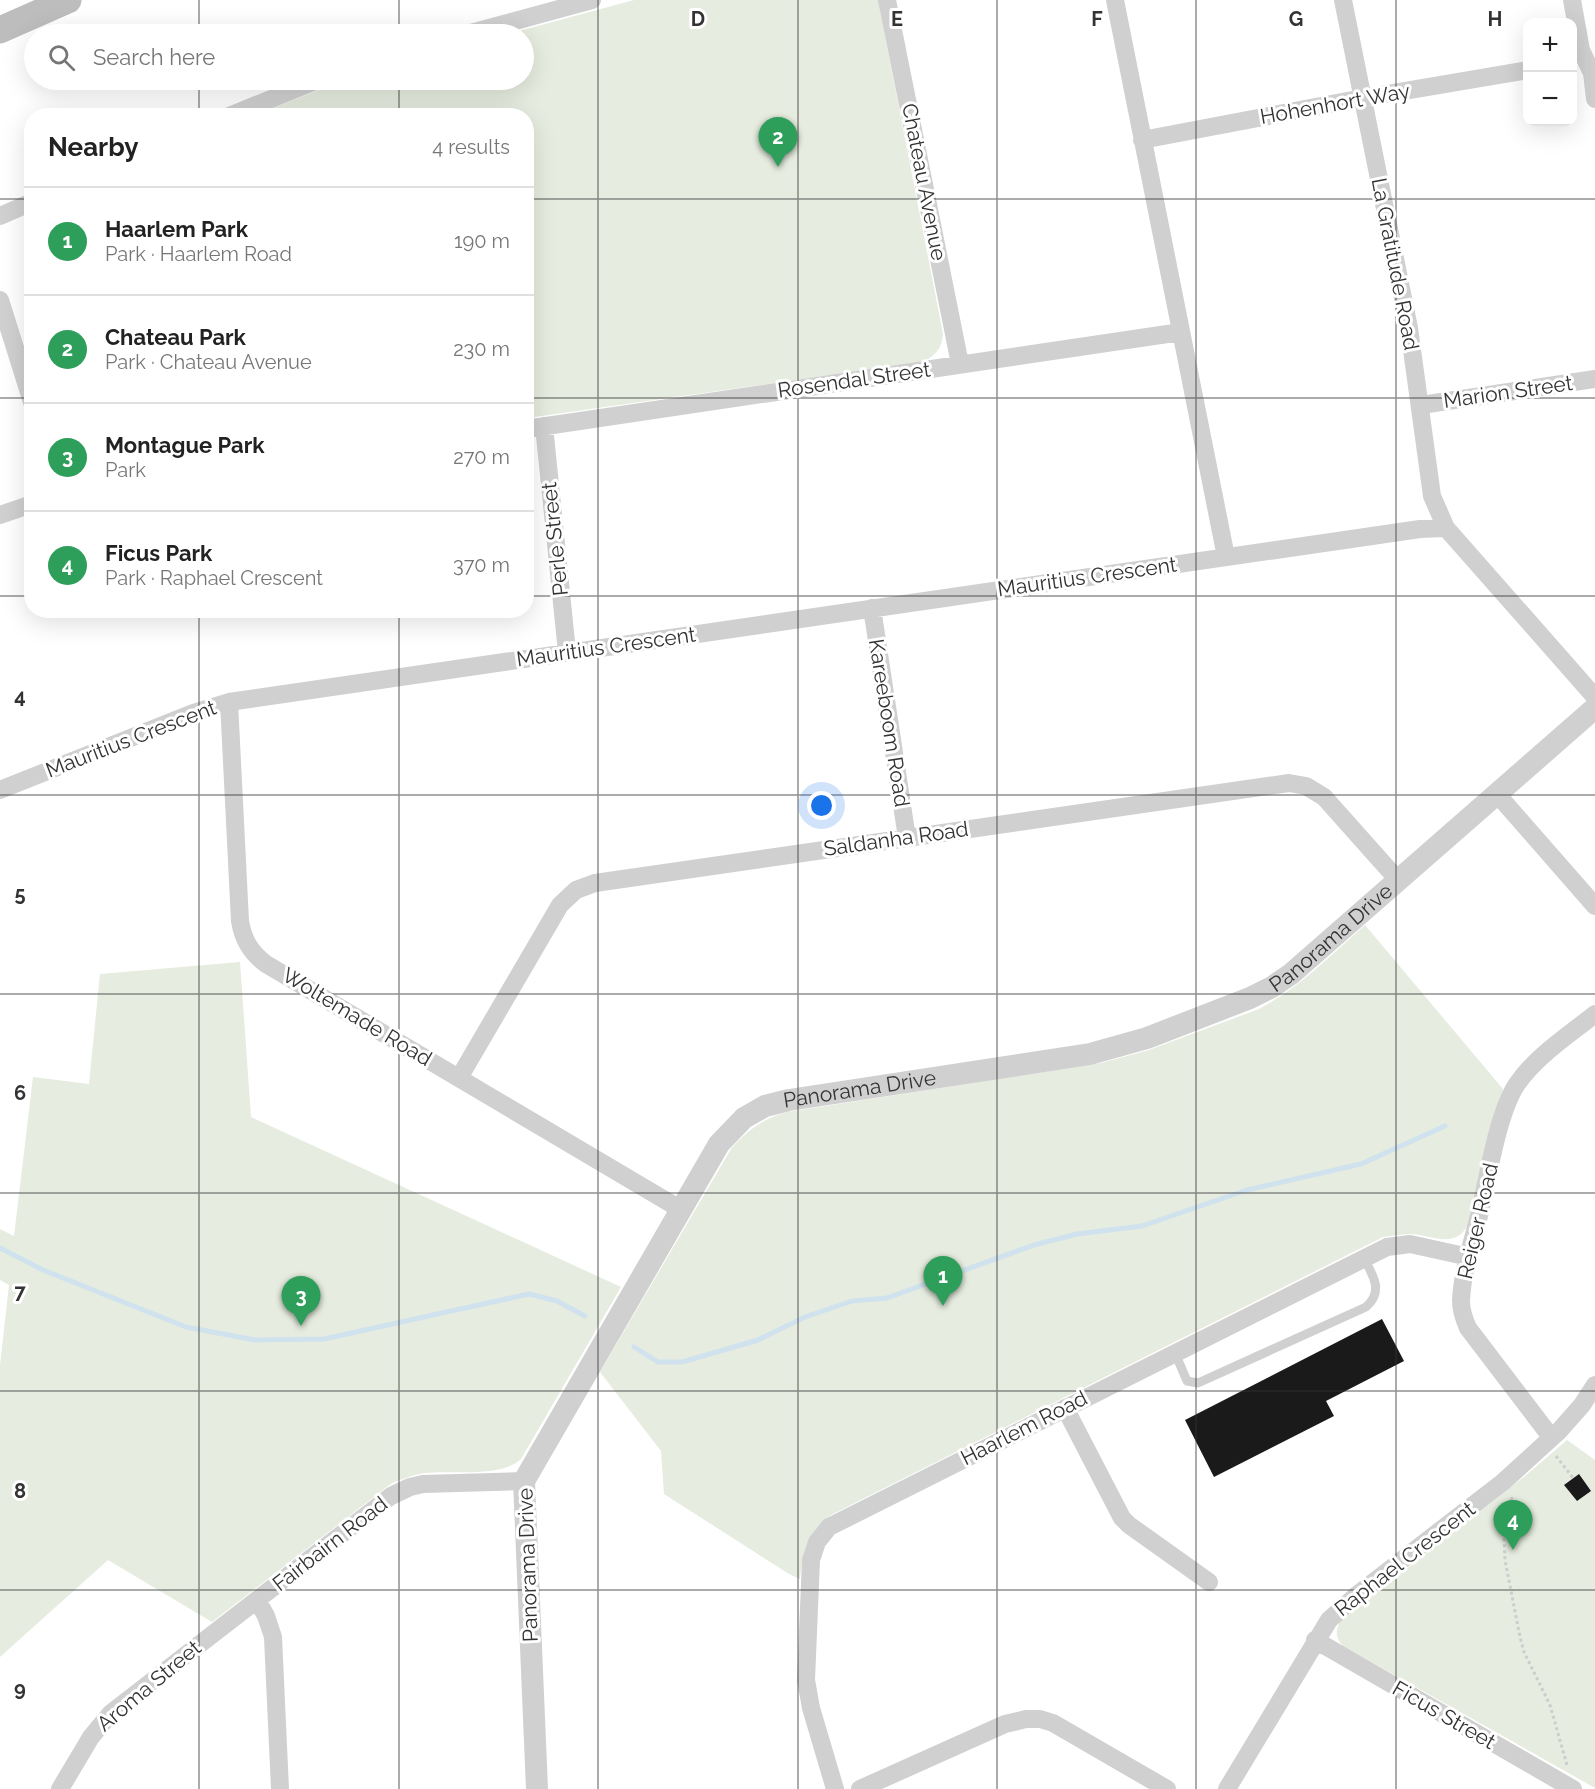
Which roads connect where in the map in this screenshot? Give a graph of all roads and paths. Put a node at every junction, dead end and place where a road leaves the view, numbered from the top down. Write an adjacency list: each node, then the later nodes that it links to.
1 (68, 0): 8 (main road)
2 (592, 0): 7 (street)
3 (887, 0): 20 (street, Chateau Avenue)
4 (1114, 0): 15 (street)
5 (1343, 0): 12 (street, La Gratitude Road)
6 (1572, 0): 9 (street)
7 (504, 24)
8 (0, 30)
9 (1584, 61): 13 (street)
10 (1523, 71): 12 (street, Hohenhort Way)
11 (293, 90): 14 (street)
12 (1363, 98): 15 (street, Hohenhort Way); 23 (street, La Gratitude Road)
13 (1595, 99)
14 (249, 108)
15 (1142, 140): 19 (street)
16 (24, 206): 17 (street)
17 (0, 216)
18 (0, 300): 21 (street)
19 (1181, 332): 20 (street, Rosendal Street); 28 (street)
20 (960, 364): 24 (street, Rosendal Street)
21 (24, 376)
22 (1595, 379): 23 (street, Marion Street)
23 (1421, 405): 27 (street, La Gratitude Road)
24 (535, 427): 30 (street, Perle Street)
25 (24, 507): 26 (street)
26 (0, 516)
27 (1446, 528): 28 (street, Mauritius Crescent); 31 (street)
28 (1226, 557): 29 (street, Mauritius Crescent)
29 (872, 608): 30 (street, Mauritius Crescent); 36 (street, Kareeboom Road)
30 (567, 652): 32 (street, Mauritius Crescent)
31 (1595, 697)
32 (229, 702): 34 (street, Mauritius Crescent); 40 (street, Woltemade Road)
33 (1595, 708): 35 (street, Panorama Drive)
34 (0, 790)
35 (1497, 794): 37 (street, Panorama Drive); 38 (street)
36 (907, 838): 37 (street, Saldanha Road); 40 (street, Saldanha Road)
37 (1398, 880): 41 (street, Panorama Drive)
38 (1595, 906)
39 (1595, 1014): 42 (street, Reiger Road)
40 (459, 1078): 41 (street, Woltemade Road)
41 (680, 1209): 50 (street, Panorama Drive)
42 (1469, 1257): 43 (street, Haarlem Road); 47 (street, Reiger Road)
43 (1364, 1258): 44 (street, Haarlem Road); 44 (lane)
44 (1175, 1353): 46 (street, Haarlem Road)
45 (1595, 1385): 47 (street, Raphael Crescent)
46 (1065, 1408): 51 (street); 58 (street, Haarlem Road)
47 (1548, 1440): 48 (street, Raphael Crescent); 49 (path)
48 (1514, 1472): 53 (street, Raphael Crescent); 54 (path)
49 (1573, 1478)
50 (524, 1481): 52 (street, Fairbairn Road); 57 (street, Panorama Drive)
51 (1209, 1582)
52 (257, 1600): 55 (street, Aroma Street); 56 (street, Fairbairn Road)
53 (1315, 1641): 54 (street, Ficus Street); 61 (street, Raphael Crescent)
54 (1569, 1787)
55 (60, 1789)
56 (280, 1789)
57 (537, 1789)
58 (835, 1789)
59 (860, 1789): 60 (street)
60 (1167, 1789)
61 (1227, 1789)

